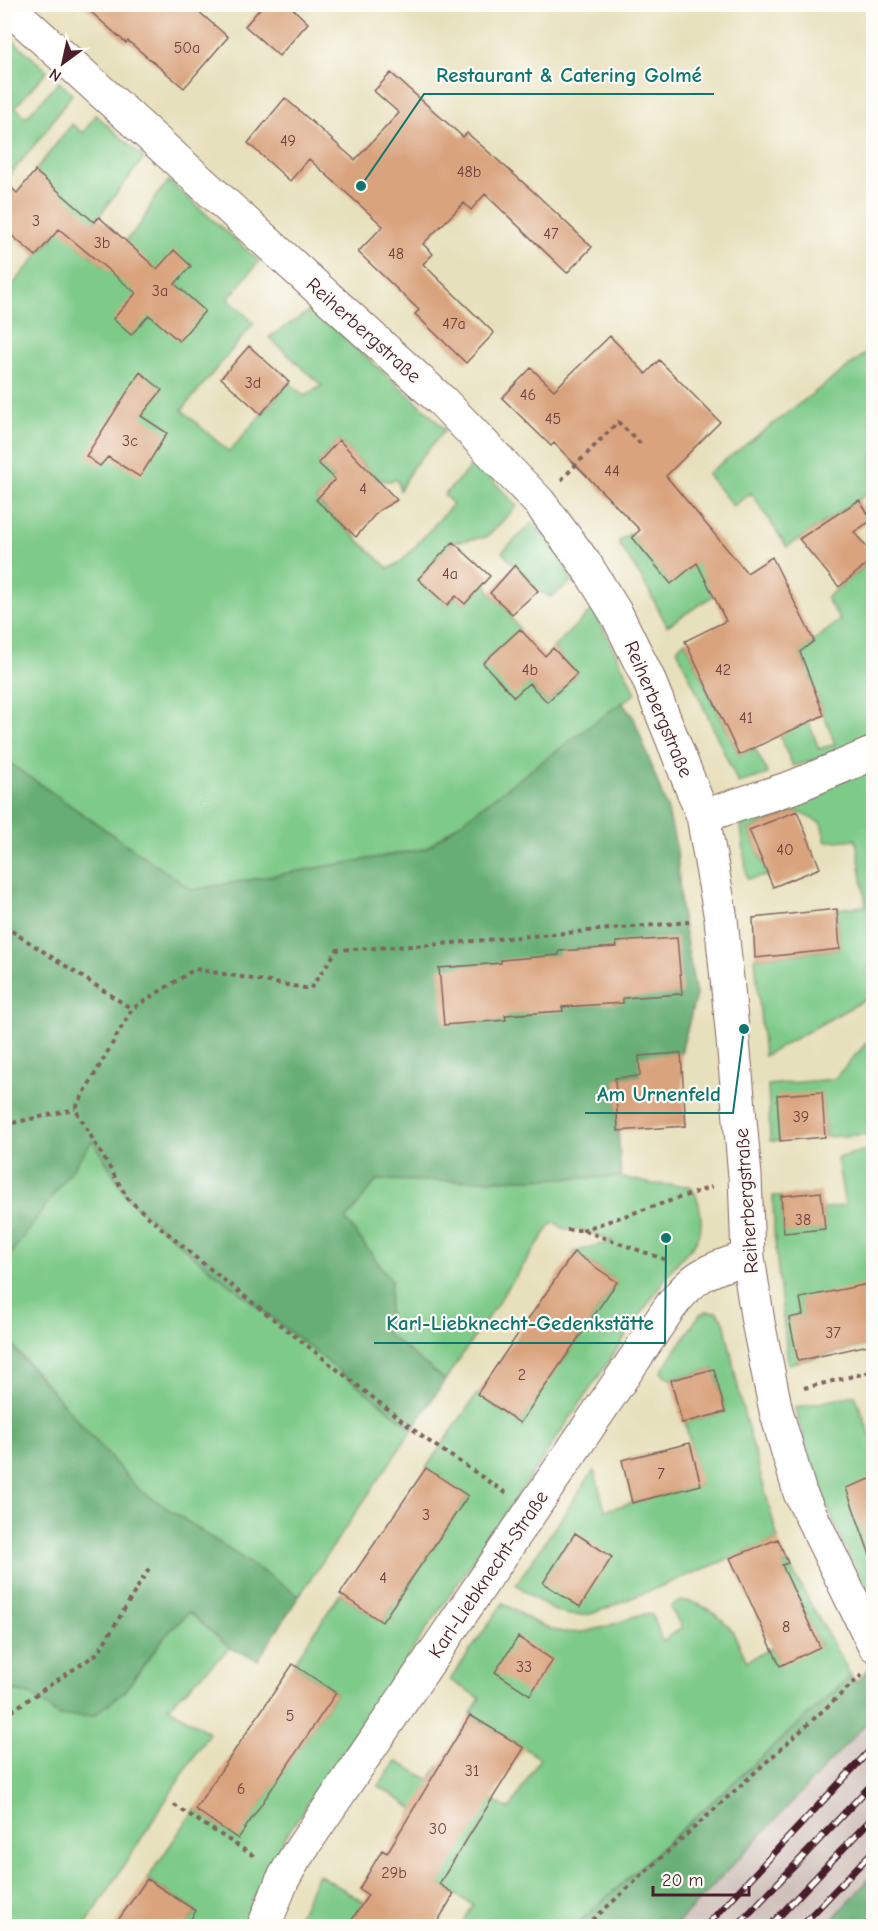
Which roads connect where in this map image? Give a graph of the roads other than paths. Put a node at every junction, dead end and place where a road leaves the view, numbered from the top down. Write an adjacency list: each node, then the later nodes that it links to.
1 (5, 4): 3 (street, Reiherbergstraße)
2 (873, 753): 3 (street)
3 (703, 816): 4 (street, Reiherbergstraße)
4 (748, 1257): 5 (street, Reiherbergstraße); 6 (street, Karl-Liebknecht-Straße)
5 (871, 1658)
6 (264, 1926)

